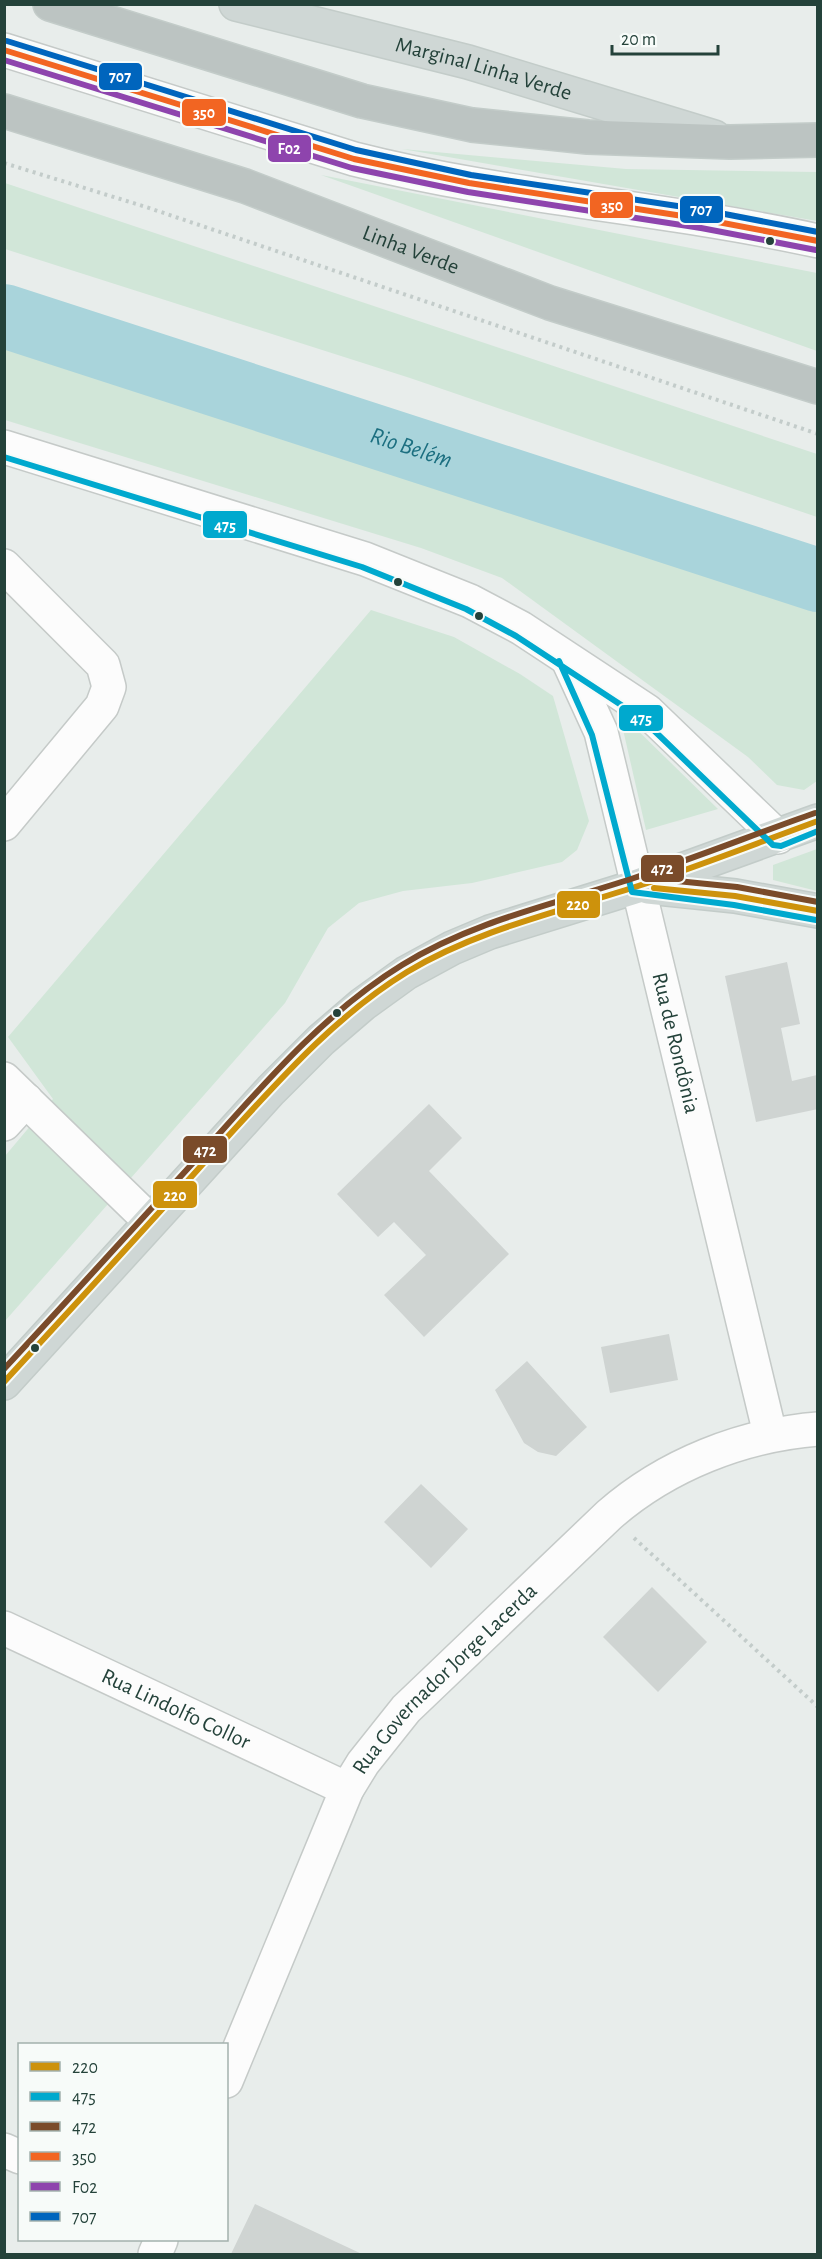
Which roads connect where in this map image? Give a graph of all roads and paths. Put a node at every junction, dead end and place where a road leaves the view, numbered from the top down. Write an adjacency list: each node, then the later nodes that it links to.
1 (50, 4): 6 (highway)
2 (236, 4): 6 (main road, Marginal Linha Verde)
3 (4, 50): 8 (street)
4 (4, 111): 9 (highway, Linha Verde)
5 (818, 140): 6 (highway)
6 (730, 142)
7 (4, 163): 10 (path)
8 (818, 240)
9 (818, 387)
10 (818, 434)
11 (4, 447): 13 (street)
12 (4, 566): 15 (street)
13 (567, 657): 16 (street); 17 (street, Rua de Rondônia)
14 (818, 821): 16 (main road)
15 (4, 824)
16 (778, 837): 17 (main road)
17 (638, 886): 18 (main road); 21 (main road); 24 (street, Rua de Rondônia)
18 (818, 911)
19 (15, 1089): 20 (street); 21 (street)
20 (4, 1124)
21 (150, 1221): 22 (main road)
22 (4, 1383)
23 (818, 1429): 24 (street, Rua Governador Jorge Lacerda)
24 (770, 1434): 25 (street, Rua Governador Jorge Lacerda)
25 (609, 1515): 27 (path); 28 (street, Rua Governador Jorge Lacerda)
26 (4, 1629): 28 (street, Rua Lindolfo Collor)
27 (818, 1707)
28 (348, 1789): 29 (street, Rua Governador Jorge Lacerda)
29 (228, 2077)
30 (4, 2150): 31 (street)
31 (18, 2156)

